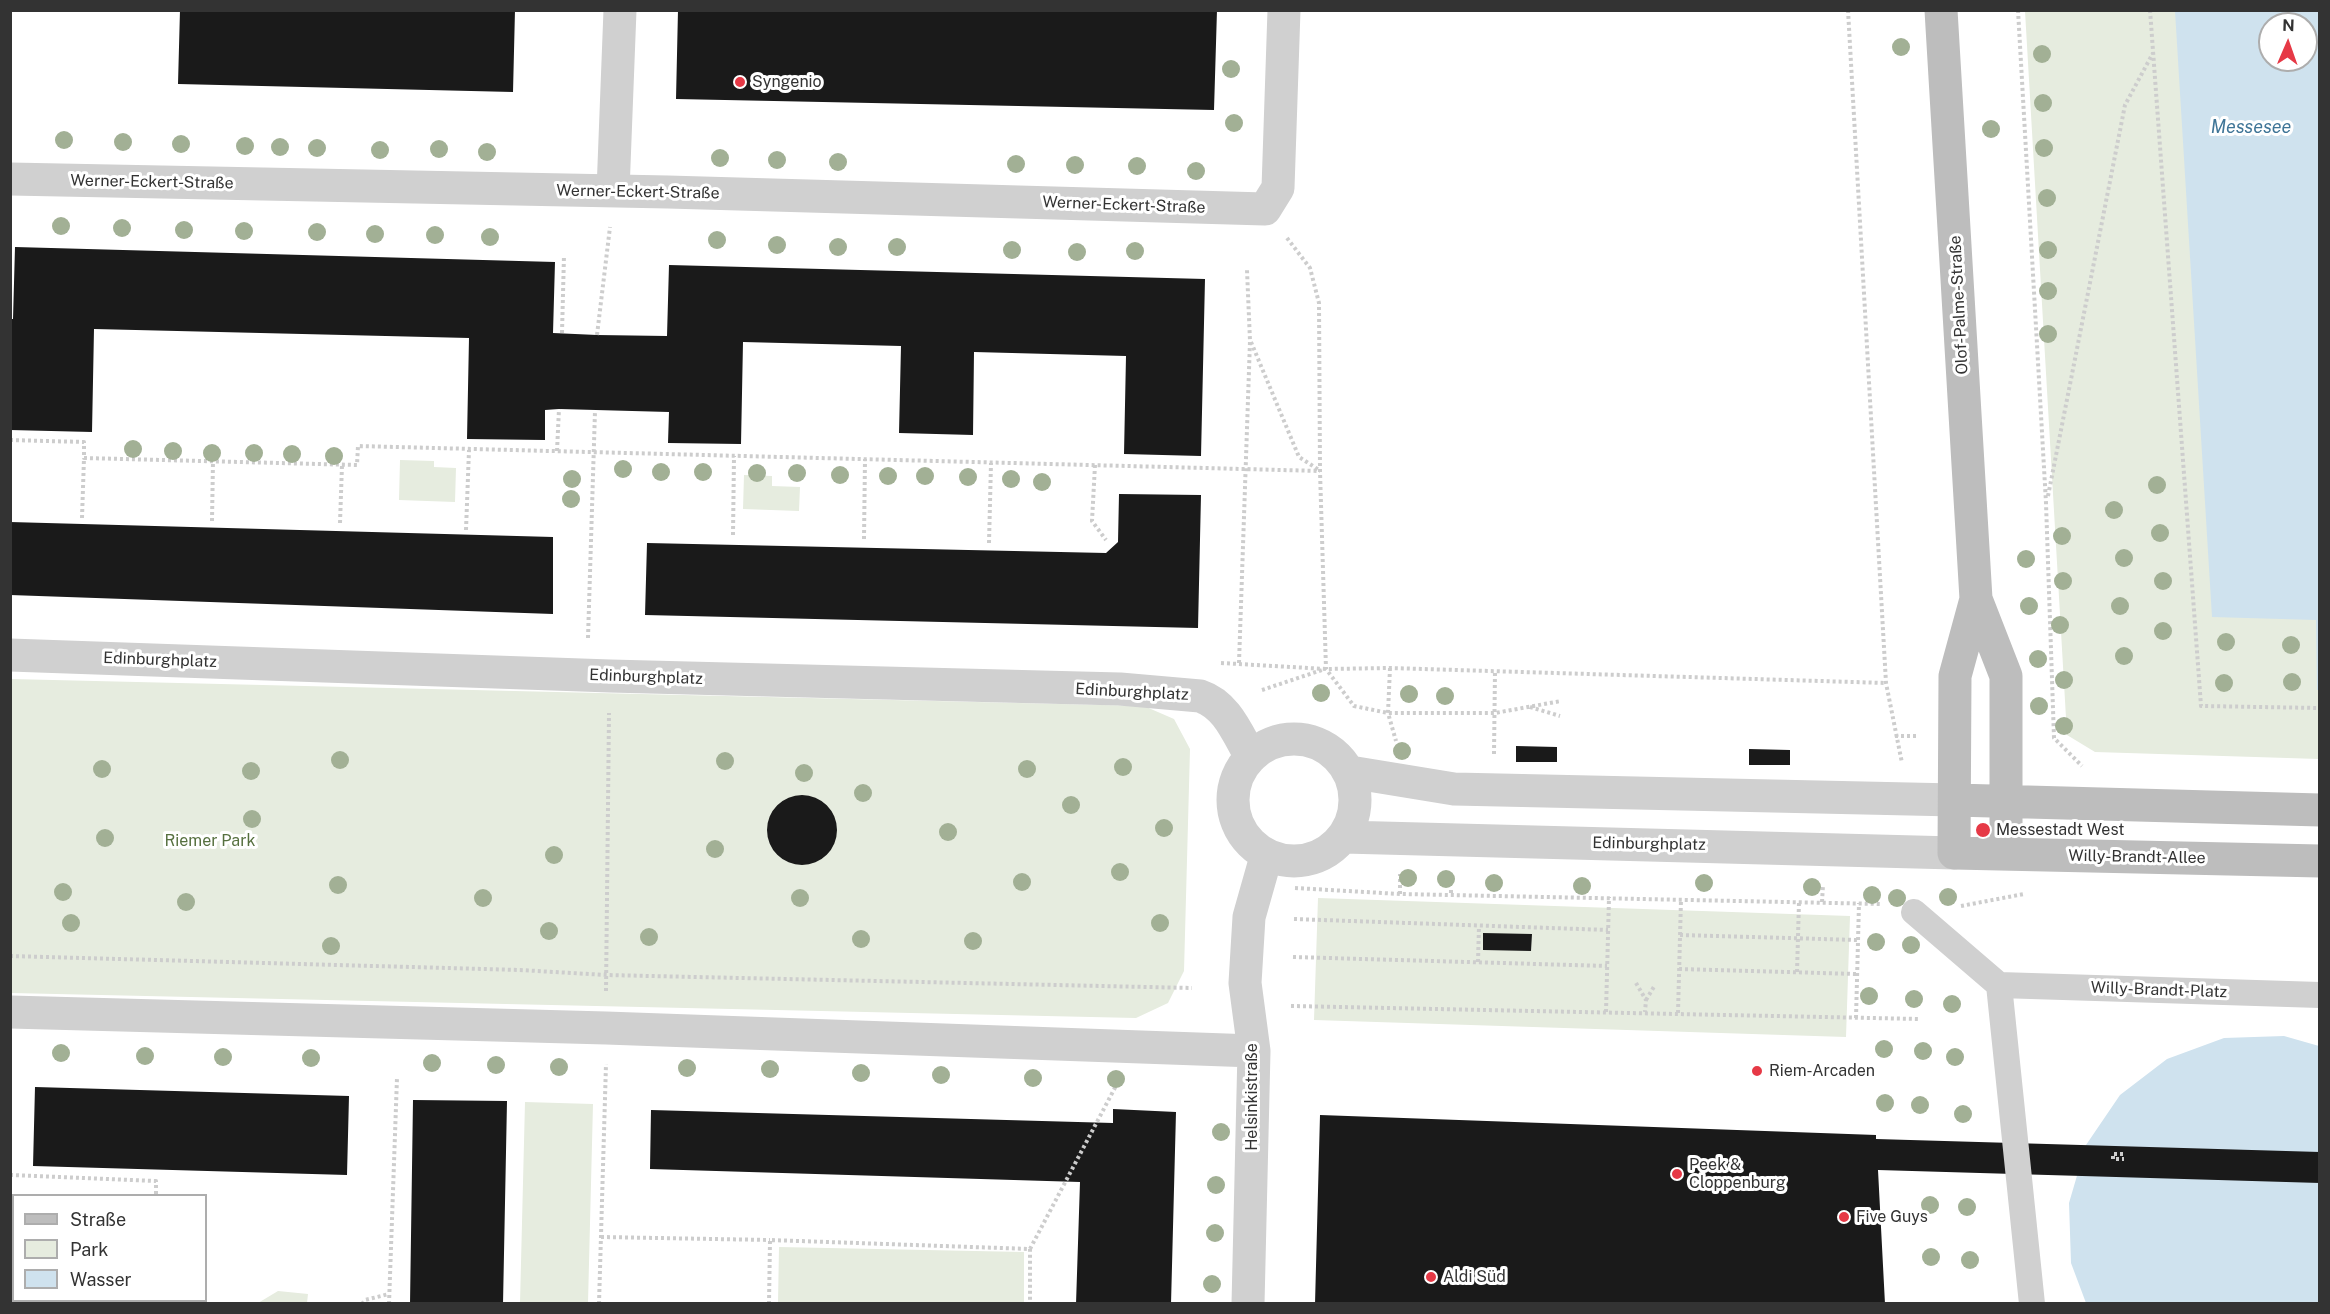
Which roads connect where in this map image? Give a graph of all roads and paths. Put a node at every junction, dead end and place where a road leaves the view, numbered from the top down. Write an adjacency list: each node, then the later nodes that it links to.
1 (620, 10): 9 (street)
2 (1284, 10): 10 (street)
3 (1848, 10): 45 (path)
4 (1941, 10): 40 (main road, Olof-Palme-Straße)
5 (2018, 10): 31 (path)
6 (2150, 10): 7 (path)
7 (2154, 52): 31 (path); 50 (path)
8 (10, 179): 9 (street, Werner-Eckert-Straße)
9 (613, 191): 10 (street, Werner-Eckert-Straße); 14 (path)
10 (1265, 209): 30 (path)
11 (564, 255): 13 (path)
12 (1247, 270): 15 (path)
13 (562, 333)
14 (597, 334)
15 (1250, 341): 29 (path); 30 (path)
16 (559, 409): 20 (path)
17 (595, 411): 21 (path)
18 (10, 440): 23 (path)
19 (469, 450): 20 (path); 27 (path); 35 (path)
20 (557, 451): 21 (path)
21 (593, 453): 22 (path); 46 (path)
22 (734, 456): 24 (path); 36 (path)
23 (84, 458): 25 (path); 32 (path)
24 (865, 459): 26 (path); 37 (path)
25 (213, 461): 27 (path); 33 (path)
26 (991, 462): 28 (path); 39 (path)
27 (342, 465): 34 (path)
28 (1095, 465): 29 (path); 38 (path)
29 (1247, 469): 30 (path); 43 (path)
30 (1320, 471): 44 (path)
31 (2046, 503): 53 (path)
32 (82, 518)
33 (212, 521)
34 (340, 523)
35 (466, 530)
36 (733, 535)
37 (864, 539)
38 (1106, 540)
39 (989, 543)
40 (1976, 599): 57 (main road, Olof-Palme-Straße); 58 (main road, Olof-Palme-Straße)
41 (10, 655): 46 (street, Edinburghplatz)
42 (1218, 663): 43 (path)
43 (1239, 663): 44 (path)
44 (1326, 669): 45 (path); 47 (path); 51 (path)
45 (1495, 671): 51 (path)
46 (587, 675): 54 (street, Edinburghplatz)
47 (1262, 690)
48 (1561, 701): 49 (path)
49 (1530, 706): 51 (path); 52 (path)
50 (2319, 708)
51 (1495, 712): 55 (path)
52 (1560, 716)
53 (2054, 738)
54 (1251, 757): 56 (street); 64 (street)
55 (1494, 760)
56 (1350, 772): 57 (street); 60 (street)
57 (1955, 800): 58 (main road); 61 (main road, Olof-Palme-Straße)
58 (2006, 801): 59 (main road); 62 (main road, Olof-Palme-Straße)
59 (2319, 810)
60 (1344, 837): 61 (street, Edinburghplatz); 64 (street)
61 (1954, 853): 62 (main road, Willy-Brandt-Allee)
62 (2006, 854): 63 (main road, Willy-Brandt-Allee)
63 (2319, 861)
64 (1263, 863): 66 (path); 100 (street, Helsinkistraße)
65 (1451, 887): 66 (path)
66 (1450, 893): 67 (path)
67 (1609, 897): 68 (path); 75 (path)
68 (1681, 899): 69 (path); 76 (path)
69 (1799, 902): 70 (path); 77 (path)
70 (1859, 903): 71 (path); 78 (path)
71 (1889, 904)
72 (1914, 912): 88 (street)
73 (1294, 919): 74 (path)
74 (1479, 926): 75 (path); 81 (path)
75 (1608, 930): 82 (path)
76 (1680, 935): 77 (path); 83 (path)
77 (1798, 938): 78 (path); 84 (path)
78 (1858, 940): 85 (path)
79 (10, 956): 89 (path)
80 (1293, 957): 81 (path)
81 (1478, 962): 82 (path)
82 (1607, 966): 94 (path)
83 (1679, 969): 84 (path); 96 (path)
84 (1797, 972): 85 (path)
85 (1857, 974): 97 (path)
86 (1636, 983): 91 (path)
87 (1655, 985): 91 (path)
88 (1999, 985): 90 (street, Willy-Brandt-Platz); 113 (street)
89 (1192, 988)
90 (2319, 995)
91 (1646, 1000): 95 (path)
92 (1291, 1006): 94 (path)
93 (10, 1012): 99 (street)
94 (1606, 1012): 95 (path)
95 (1645, 1012): 96 (path)
96 (1678, 1014): 97 (path)
97 (1856, 1018): 98 (path)
98 (1919, 1019)
99 (1136, 1047): 100 (street); 106 (path)
100 (1254, 1052): 112 (street, Helsinkistraße)
101 (397, 1078): 107 (path)
102 (10, 1175): 103 (path)
103 (156, 1194)
104 (601, 1237): 105 (path)
105 (770, 1240): 106 (path); 110 (path)
106 (1030, 1249): 111 (path)
107 (389, 1294): 108 (path); 109 (path)
108 (362, 1304)
109 (389, 1304)
110 (769, 1304)
111 (1030, 1304)
112 (1248, 1304)
113 (2032, 1304)

